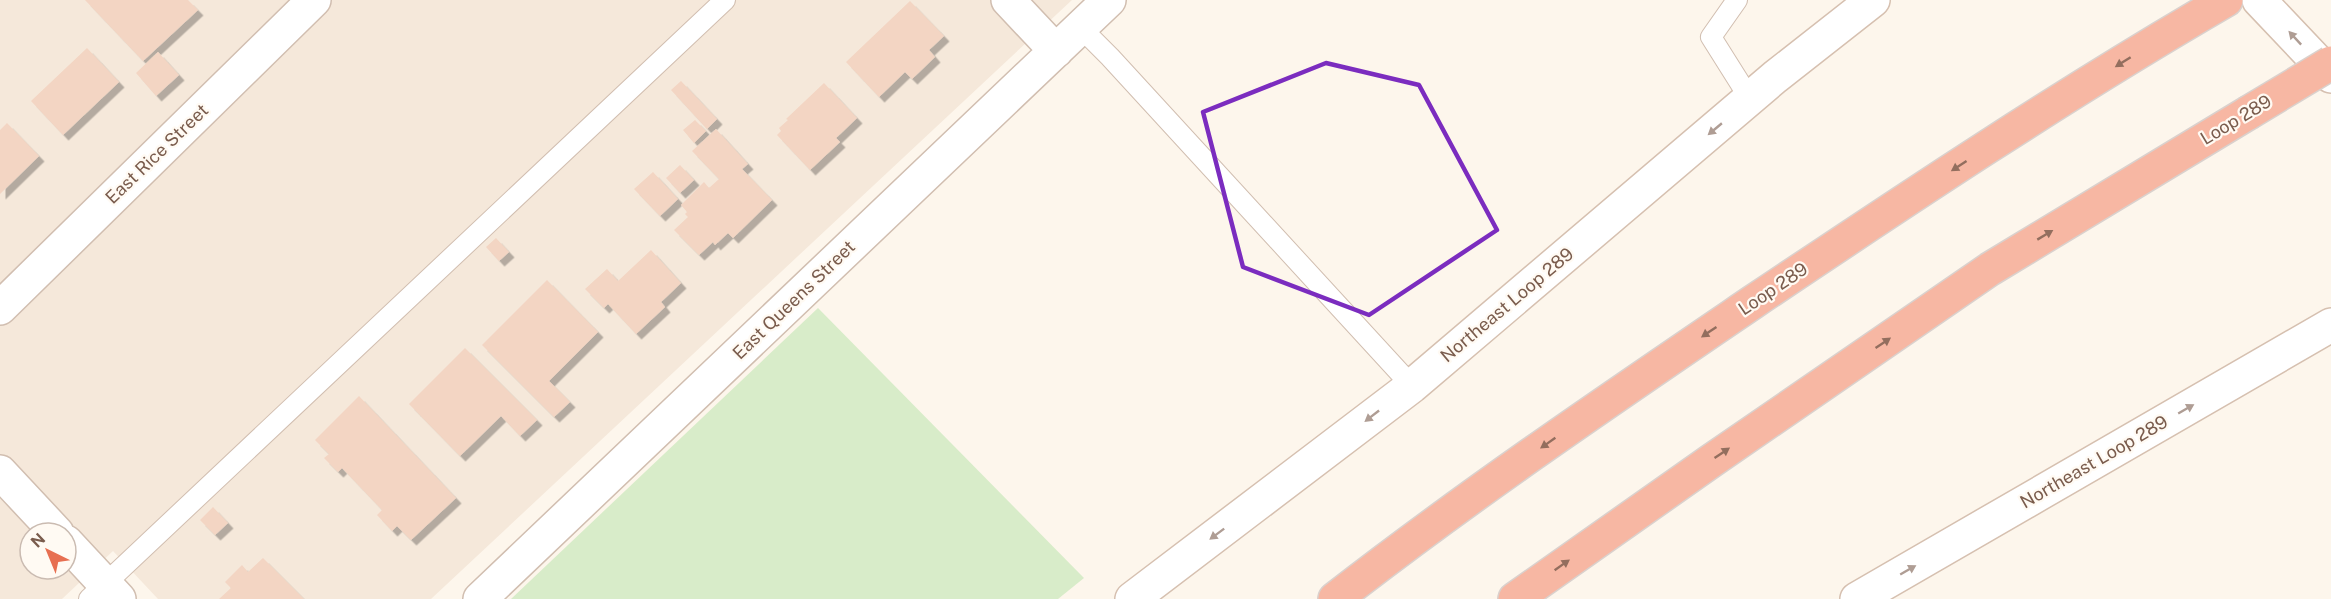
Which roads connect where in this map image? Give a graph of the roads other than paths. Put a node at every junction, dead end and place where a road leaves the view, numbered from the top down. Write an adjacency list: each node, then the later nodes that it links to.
1 (314, 0): 16 (main road, East Rice Street)
2 (725, 0): 23 (lane)
3 (1008, 0): 11 (main road)
4 (1109, 0): 10 (main road, East Queens Street)
5 (1737, 0): 15 (lane)
6 (1840, 0): 14 (main road)
7 (1873, 0): 14 (main road, Northeast Loop 289)
8 (2226, 0): 26 (highway, Loop 289, one-way to 26)
9 (2259, 0): 13 (main road, one-way to 9)
10 (1080, 27): 11 (main road, East Queens Street); 19 (lane)
11 (1056, 51): 24 (main road, East Queens Street)
12 (2331, 63): 27 (highway, Loop 289, one-way to 12, bridge)
13 (2331, 76)
14 (1775, 77): 15 (main road, Northeast Loop 289)
15 (1750, 99): 19 (main road, Northeast Loop 289, one-way to 19)
16 (0, 308)
17 (2331, 312): 18 (main road)
18 (2324, 332): 28 (main road, Northeast Loop 289, one-way to 18)
19 (1412, 386): 25 (main road, Northeast Loop 289, one-way to 25)
20 (0, 472): 21 (main road)
21 (46, 521)
22 (78, 558): 23 (main road)
23 (105, 594)
24 (480, 599)
25 (1132, 599)
26 (1335, 599)
27 (1515, 599)
28 (1857, 599)

